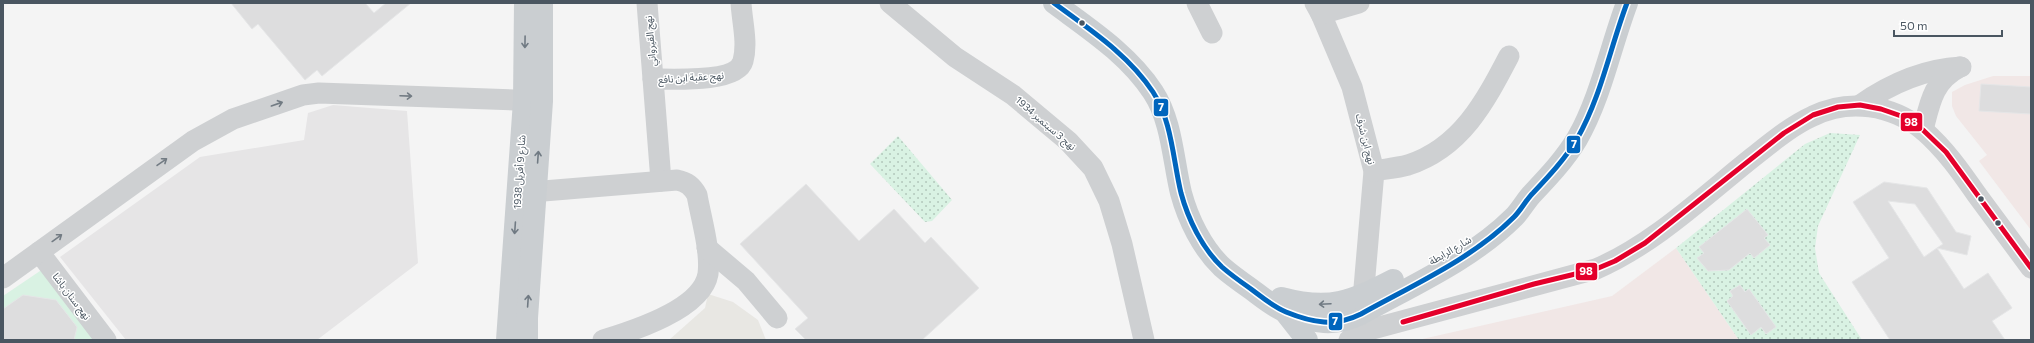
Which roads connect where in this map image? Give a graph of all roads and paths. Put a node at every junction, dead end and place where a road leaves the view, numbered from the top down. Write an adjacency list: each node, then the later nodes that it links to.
1 (525, 3): 14 (main road, شارع 9 أفريل 1938, one-way to 14)
2 (542, 3): 14 (main road, شارع 9 أفريل 1938)
3 (647, 3): 13 (street, نهج القيرواني)
4 (741, 3): 13 (street, نهج عقبة ابن نافع)
5 (890, 3): 32 (street, نهج 3 سبتمبر 1934)
6 (1054, 3): 24 (main road)
7 (1197, 3): 11 (street)
8 (1359, 3): 10 (street)
9 (1627, 3): 27 (main road, شارع الرابطة)
10 (1318, 8): 17 (street, نهج ابن شرف)
11 (1212, 33)
12 (1509, 56): 17 (street)
13 (653, 79): 18 (street, نهج عقبة ابن نافع)
14 (533, 101): 19 (main road, شارع 9 أفريل 1938); 21 (street, one-way to 14)
15 (1860, 105): 16 (street); 16 (street); 27 (street)
16 (1922, 130): 22 (street)
17 (1374, 171): 27 (street, نهج ابن شرف)
18 (661, 181): 19 (street); 20 (street)
19 (527, 192): 29 (main road, شارع 9 أفريل 1938, one-way to 29); 30 (main road, شارع 9 أفريل 1938, one-way to 19)
20 (707, 248): 26 (street); 31 (street)
21 (39, 252): 23 (street); 28 (street, نهج سنان باشا)
22 (2031, 268)
23 (3, 278)
24 (1253, 290): 25 (main road); 27 (main road, one-way to 24)
25 (1285, 312): 27 (main road); 33 (main road)
26 (777, 318)
27 (1359, 320)
28 (106, 340)
29 (508, 340)
30 (527, 340)
31 (603, 340)
32 (1144, 340)
33 (1307, 340)

